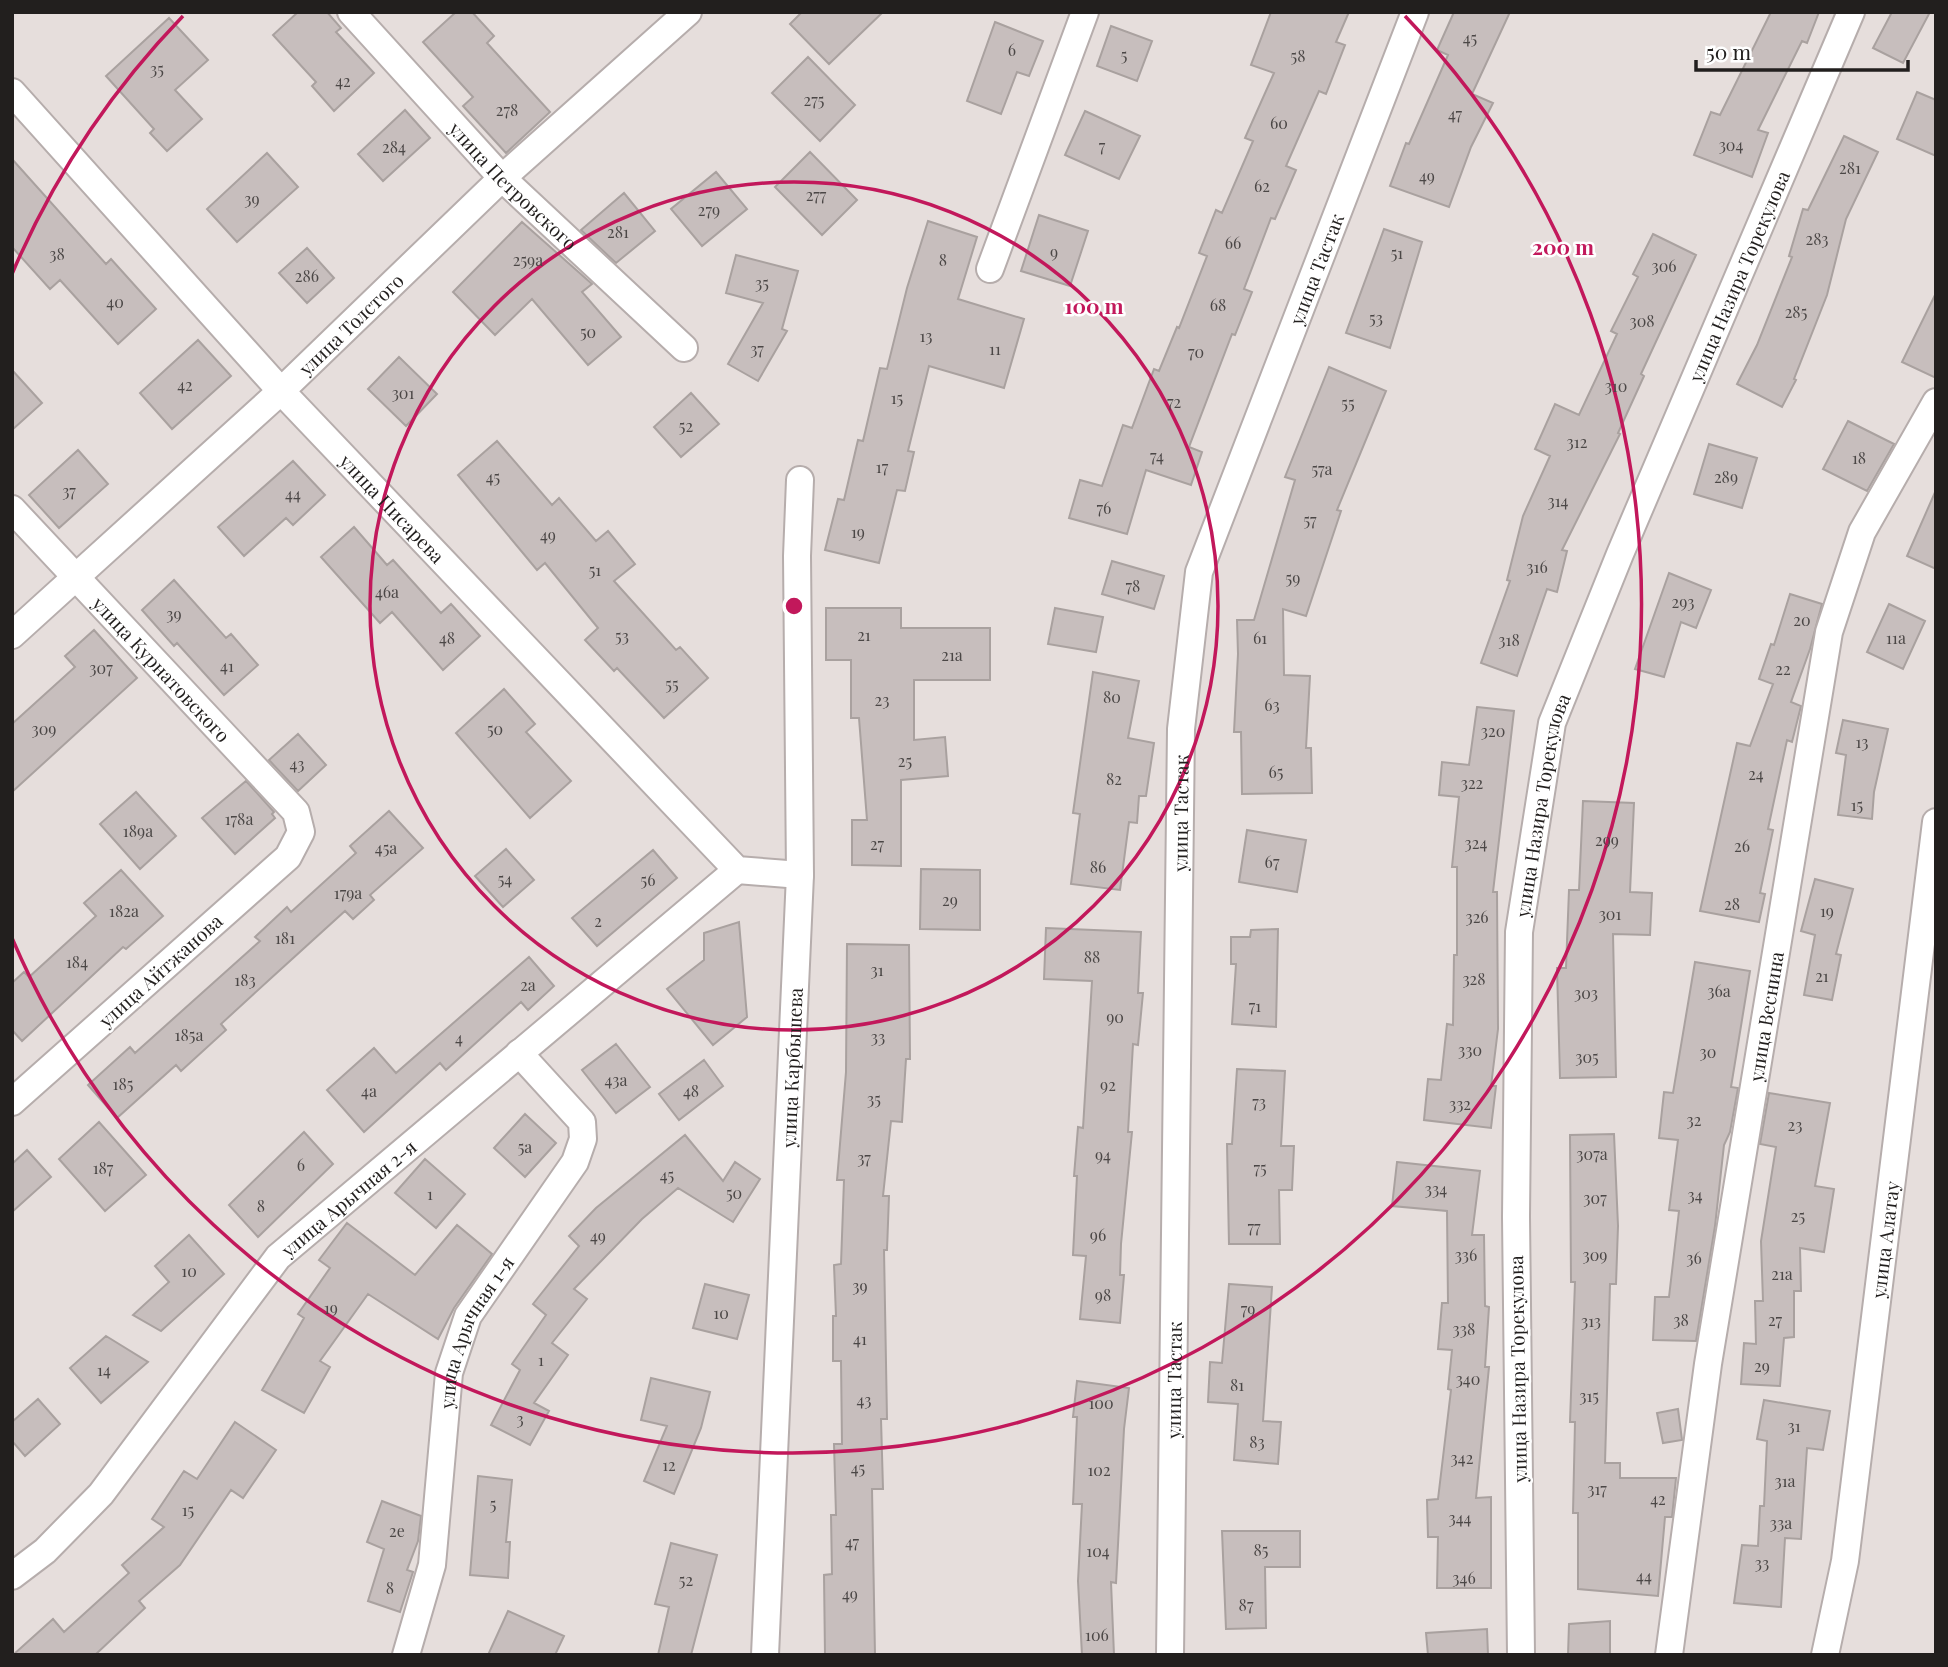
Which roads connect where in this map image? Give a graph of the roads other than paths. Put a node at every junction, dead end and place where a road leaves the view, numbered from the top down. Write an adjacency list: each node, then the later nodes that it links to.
1 (351, 12): 7 (street, улица Петровского)
2 (688, 12): 7 (street, улица Толстого)
3 (1085, 12): 8 (street)
4 (1415, 12): 25 (street, улица Тастак)
5 (1851, 12): 26 (street, улица Назира Торекулова)
6 (12, 92): 10 (street, улица Писарева)
7 (502, 178): 9 (street, улица Петровского); 10 (street, улица Толстого)
8 (990, 269)
9 (684, 348)
10 (281, 391): 14 (street, улица Толстого); 18 (street, улица Писарева)
11 (1936, 402): 27 (street, улица Веснина)
12 (800, 480): 19 (street, улица Карбышева)
13 (12, 509): 14 (street, улица Курнатовского)
14 (76, 578): 15 (street, улица Толстого); 17 (street, улица Курнатовского)
15 (12, 635)
16 (1936, 822): 28 (street, улица Алатау)
17 (301, 832): 21 (street, улица Айтжанова)
18 (737, 870): 19 (street); 20 (street, улица Арычная 2-я)
19 (800, 875): 24 (street, улица Карбышева)
20 (519, 1053): 22 (street, улица Арычная 2-я); 23 (street, улица Арычная 1-я)
21 (12, 1102)
22 (12, 1576)
23 (406, 1655)
24 (765, 1655)
25 (1170, 1655)
26 (1521, 1655)
27 (1669, 1655)
28 (1825, 1655)

